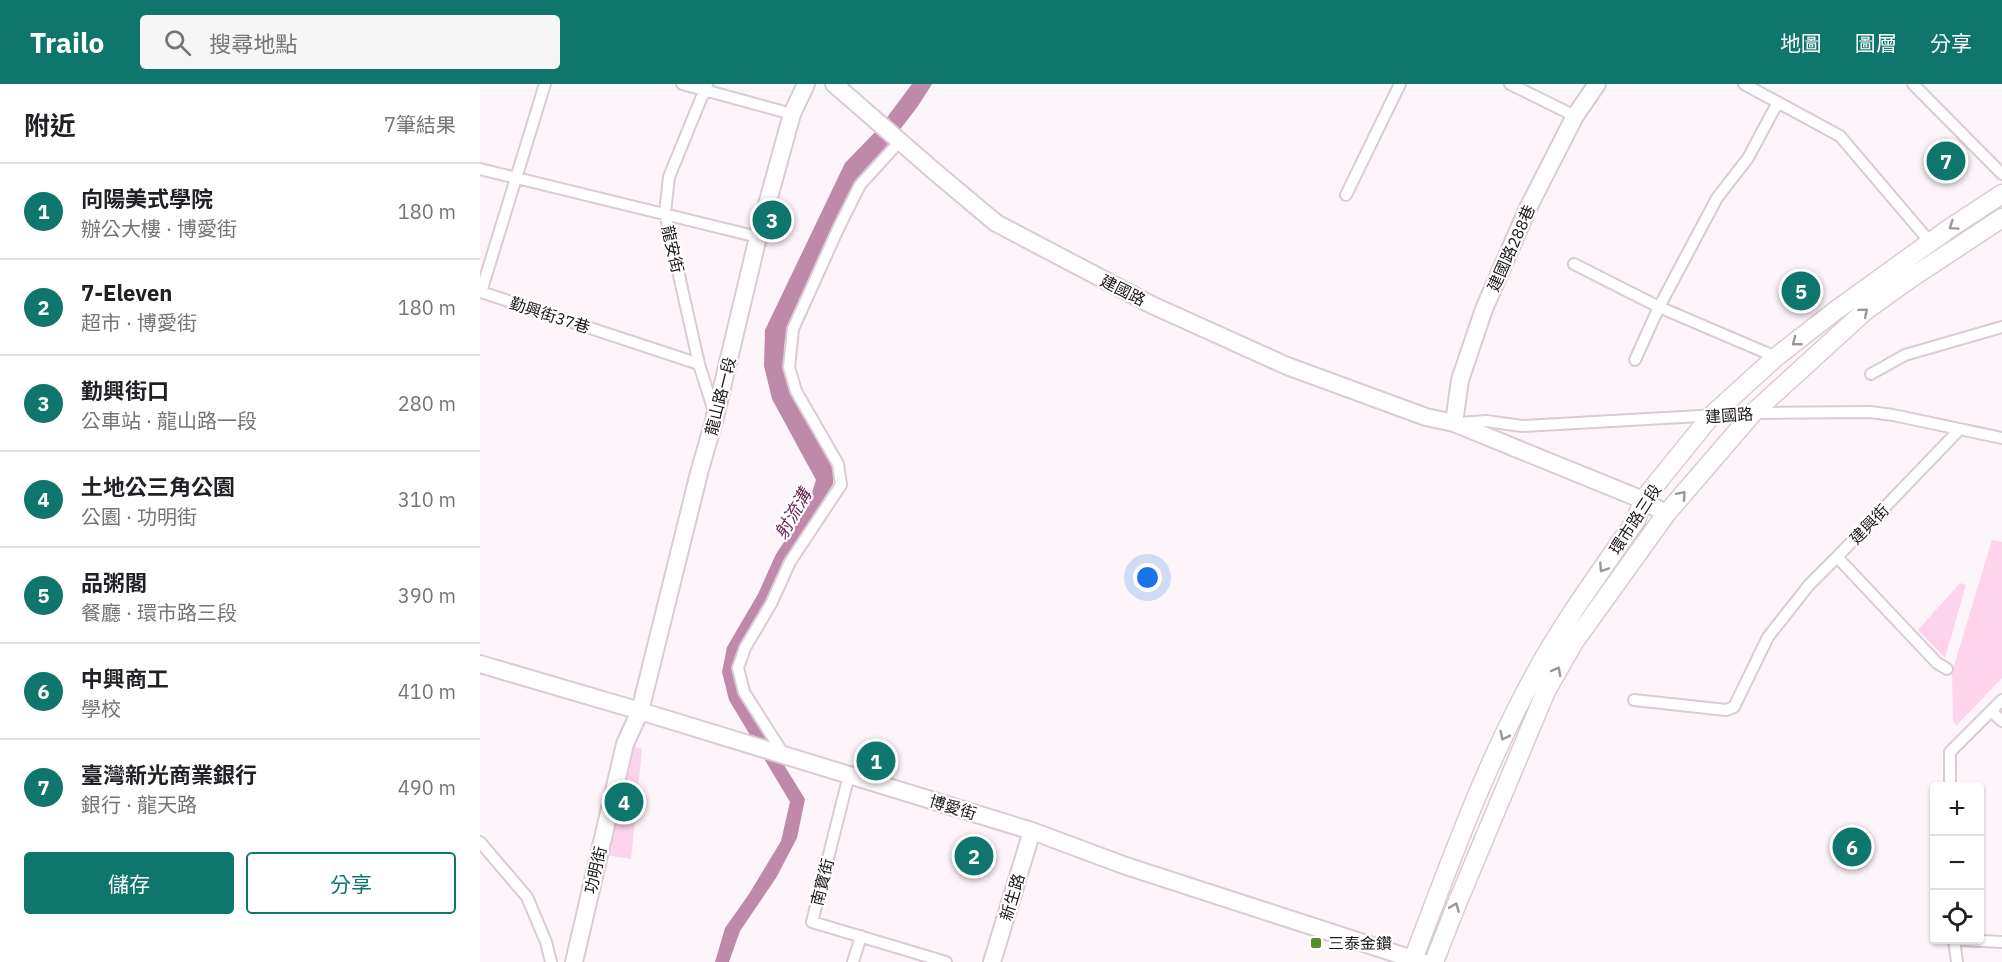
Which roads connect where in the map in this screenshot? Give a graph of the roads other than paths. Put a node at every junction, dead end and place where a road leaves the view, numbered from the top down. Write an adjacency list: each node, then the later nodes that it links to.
1 (545, 84): 17 (street)
2 (682, 84): 10 (street)
3 (806, 84): 12 (street, 龍山路一段)
4 (834, 84): 14 (street, 建國路)
5 (1400, 84): 18 (street)
6 (1510, 84): 13 (street)
7 (1597, 84): 13 (street, 建國路288巷)
8 (1744, 84): 11 (street)
9 (1913, 84): 16 (street)
10 (705, 87): 12 (street); 20 (street, 龍安街)
11 (1778, 102): 23 (street); 25 (street)
12 (792, 114): 22 (street, 龍山路一段)
13 (1575, 116): 34 (street, 建國路288巷)
14 (899, 140): 34 (street, 建國路); 47 (street)
15 (480, 169): 17 (street)
16 (2002, 174)
17 (517, 177): 20 (street); 29 (street, 勤興街37巷)
18 (1346, 195)
19 (2002, 195): 23 (main road, 環市路三段, one-way to 23)
20 (665, 213): 22 (street); 29 (street, 龍安街)
21 (2002, 218): 31 (main road, 環市路三段, one-way to 21)
22 (758, 237): 33 (street, 龍山路一段)
23 (1930, 242): 27 (main road, 環市路三段, one-way to 27)
24 (1574, 264): 25 (street)
25 (1659, 307): 27 (street); 28 (street)
26 (2002, 327): 30 (street)
27 (1776, 357): 32 (main road, 環市路三段)
28 (1635, 360)
29 (699, 364): 33 (street, 龍安街)
30 (1871, 374)
31 (1753, 413): 32 (street, 建國路); 35 (street, 建國路); 38 (main road, 環市路三段, one-way to 31)
32 (1711, 416): 34 (street, 建國路); 37 (main road, 環市路三段)
33 (715, 417): 44 (street, 龍山路一段)
34 (1454, 423): 37 (street, 建國路)
35 (1960, 429): 36 (street, 建國路); 39 (street, 建興街)
36 (2002, 438)
37 (1643, 500): 38 (street, 建國路); 56 (main road, 環市路三段, one-way to 56)
38 (1666, 514): 62 (main road, 環市路三段, one-way to 38)
39 (1837, 557): 41 (street, 建興街); 42 (street)
40 (480, 664): 44 (street, 博愛街)
41 (1947, 669)
42 (1634, 700)
43 (2002, 700): 45 (street)
44 (640, 711): 47 (street, 博愛街); 58 (street, 功明街)
45 (1991, 711): 46 (street); 49 (street)
46 (2002, 721)
47 (772, 752): 48 (street, 博愛街)
48 (849, 775): 50 (street, 博愛街); 52 (street, 南寶街)
49 (1950, 782)
50 (1032, 831): 56 (street, 博愛街); 61 (street, 新生路)
51 (480, 842): 57 (street)
52 (861, 936): 59 (street); 60 (street, 南寶街)
53 (1984, 941): 54 (street)
54 (2002, 942)
55 (1955, 944): 63 (street)
56 (1416, 961)
57 (551, 962)
58 (574, 962)
59 (853, 962)
60 (946, 962)
61 (992, 962)
62 (1434, 962)
63 (1957, 962)

